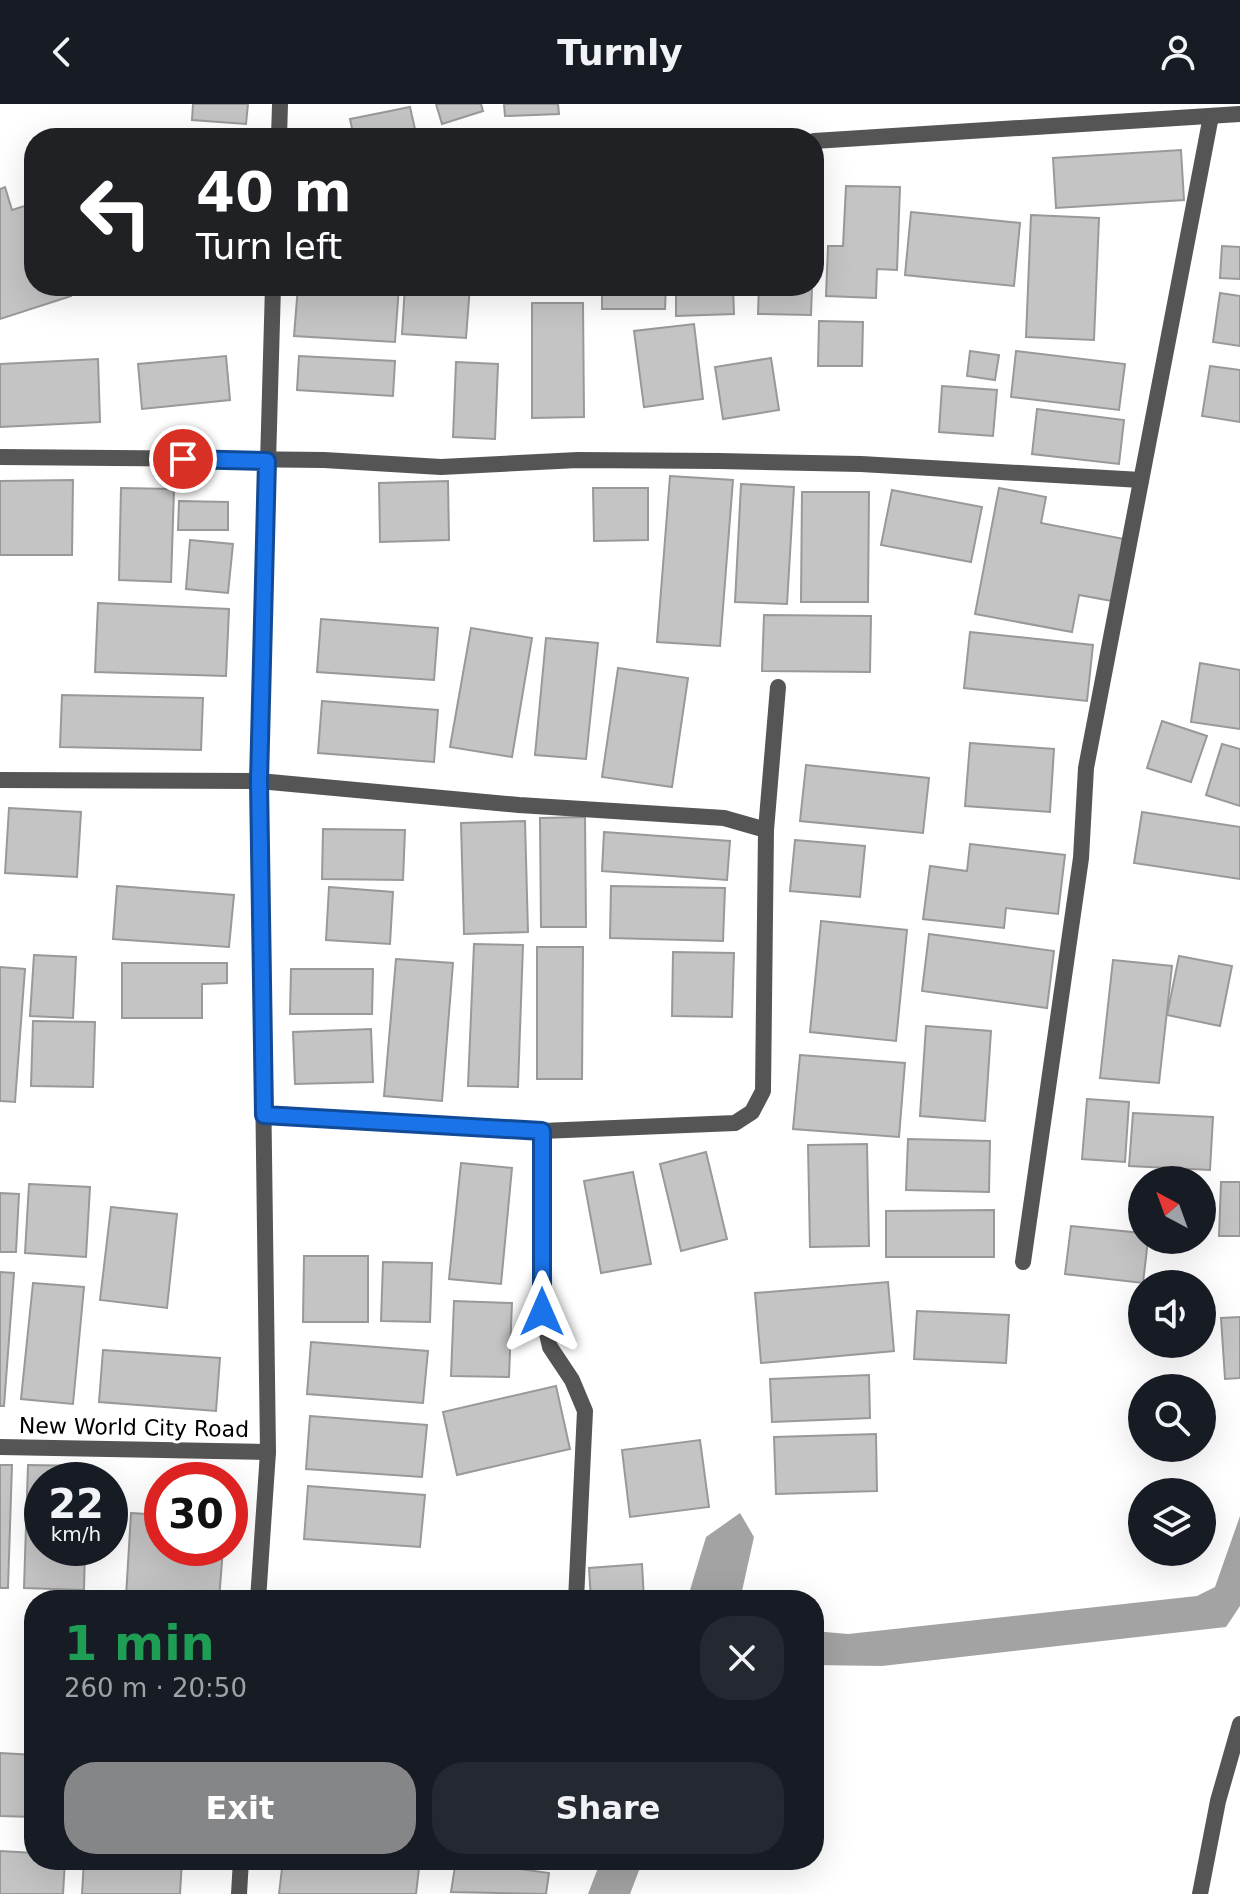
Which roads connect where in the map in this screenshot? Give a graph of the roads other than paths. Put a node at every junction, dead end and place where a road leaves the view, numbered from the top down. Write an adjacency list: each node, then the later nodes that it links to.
1 (280, 104): 4 (street)
2 (1240, 114): 3 (street)
3 (1211, 116): 5 (street); 9 (street)
4 (279, 128)
5 (824, 140)
6 (273, 296): 8 (street)
7 (0, 457): 8 (street)
8 (267, 461): 9 (street); 12 (street)
9 (1141, 480): 16 (street)
10 (778, 687): 13 (street)
11 (0, 780): 12 (street)
12 (259, 781): 13 (street); 14 (street)
13 (766, 830): 15 (street)
14 (264, 1115): 15 (street); 18 (street)
15 (542, 1131): 20 (street)
16 (1023, 1262)
17 (0, 1447): 18 (street, New World City Road)
18 (268, 1452): 19 (street)
19 (259, 1590)
20 (576, 1590)
21 (1240, 1724): 24 (street)
22 (240, 1870): 23 (street)
23 (239, 1894)
24 (1200, 1894)

